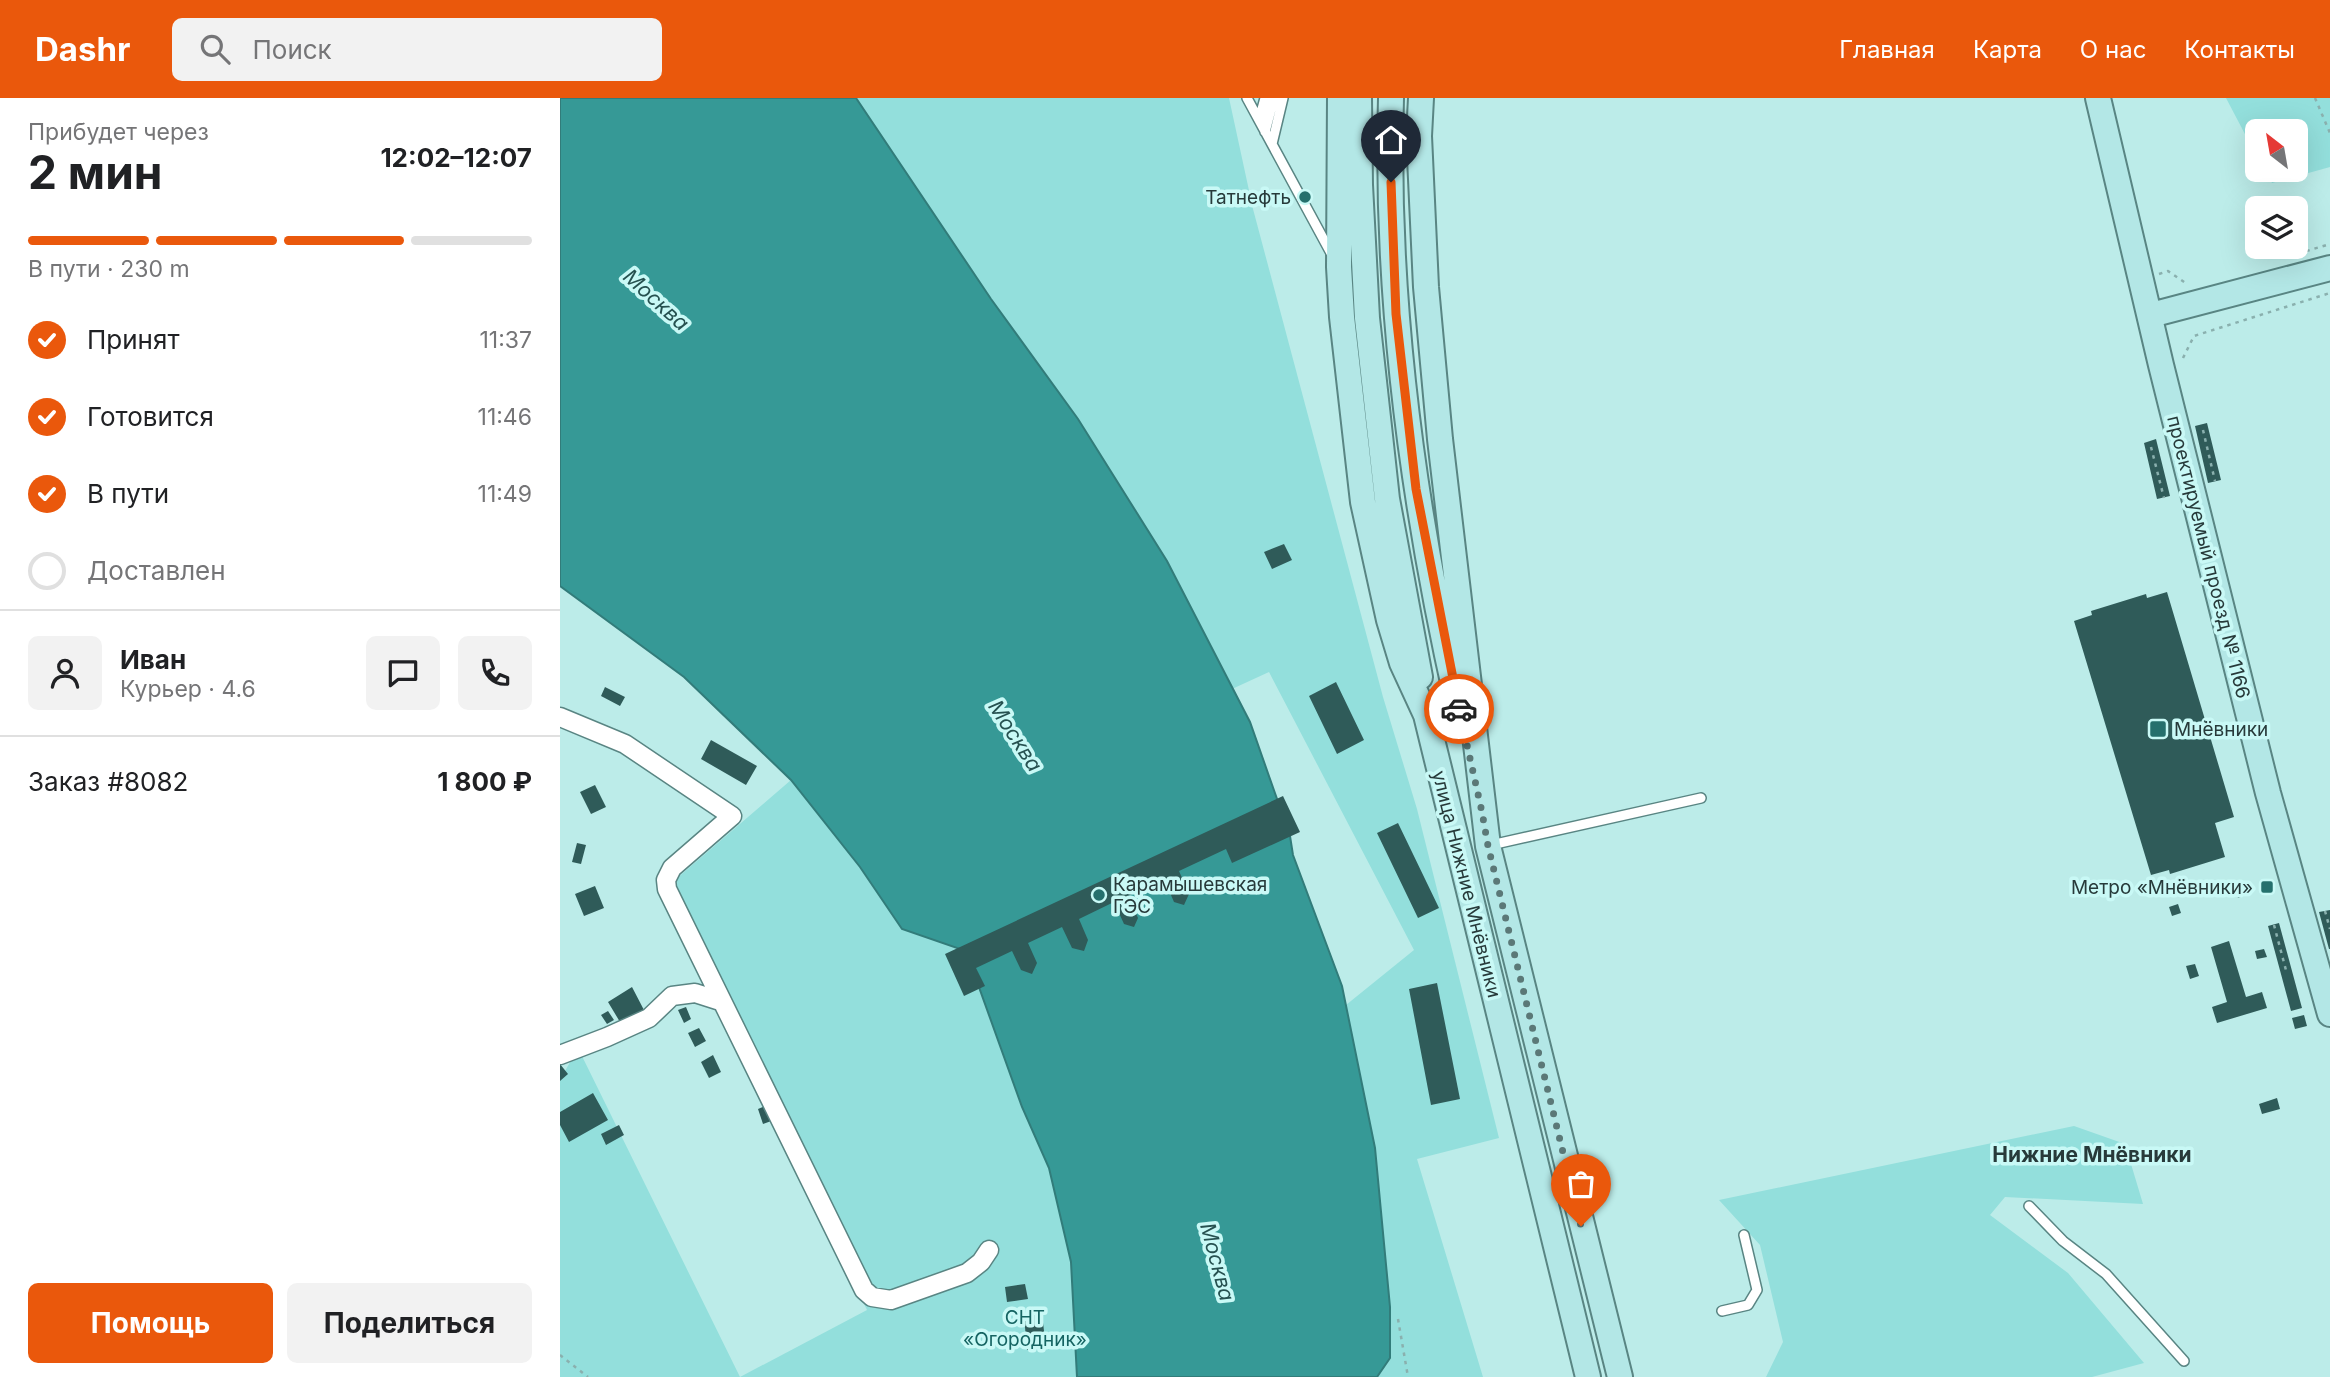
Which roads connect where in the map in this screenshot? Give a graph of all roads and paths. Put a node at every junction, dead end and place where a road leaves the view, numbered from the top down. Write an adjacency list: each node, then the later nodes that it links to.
1 (1247, 98): 10 (lane)
2 (1265, 98): 10 (lane)
3 (1274, 98): 11 (lane)
4 (1283, 98): 13 (lane)
5 (1421, 98): 30 (main road, улица Нижние Мнёвники)
6 (2098, 98): 18 (main road, проектируемый проезд № 1166)
7 (2315, 98): 12 (path)
8 (1353, 100): 16 (main road, улица Нижние Мнёвники); 27 (main road)
9 (1391, 100): 30 (main road)
10 (1259, 120): 11 (lane)
11 (1265, 132): 13 (lane)
12 (2330, 133)
13 (1272, 144): 16 (lane)
14 (2330, 244): 15 (path)
15 (2279, 260)
16 (1339, 267): 27 (main road, улица Нижние Мнёвники)
17 (2330, 268): 21 (main road)
18 (2142, 279): 19 (path); 21 (main road, проектируемый проезд № 1166)
19 (2191, 287)
20 (2330, 293): 22 (path)
21 (2151, 316): 37 (main road, проектируемый проезд № 1166)
22 (2183, 358)
23 (2203, 430): 25 (path)
24 (2151, 447): 26 (path)
25 (2215, 481)
26 (2164, 498)
27 (1426, 715): 43 (main road, улица Нижние Мнёвники)
28 (560, 717): 36 (street)
29 (1701, 798): 31 (lane)
30 (1482, 812): 31 (main road, улица Нижние Мнёвники)
31 (1488, 846): 42 (main road, улица Нижние Мнёвники)
32 (2325, 911): 34 (path)
33 (2273, 925): 35 (path)
34 (2330, 929)
35 (2287, 974)
36 (720, 1001): 38 (street); 41 (street)
37 (2330, 1014)
38 (560, 1055)
39 (2029, 1206): 47 (lane)
40 (1744, 1235): 44 (lane)
41 (989, 1250)
42 (1592, 1267): 43 (main road); 51 (main road, улица Нижние Мнёвники)
43 (1562, 1274): 50 (main road, улица Нижние Мнёвники)
44 (1722, 1311)
45 (1398, 1319): 49 (path)
46 (560, 1355): 48 (path)
47 (2184, 1361)
48 (588, 1377)
49 (1408, 1377)
50 (1588, 1377)
51 (1620, 1377)

